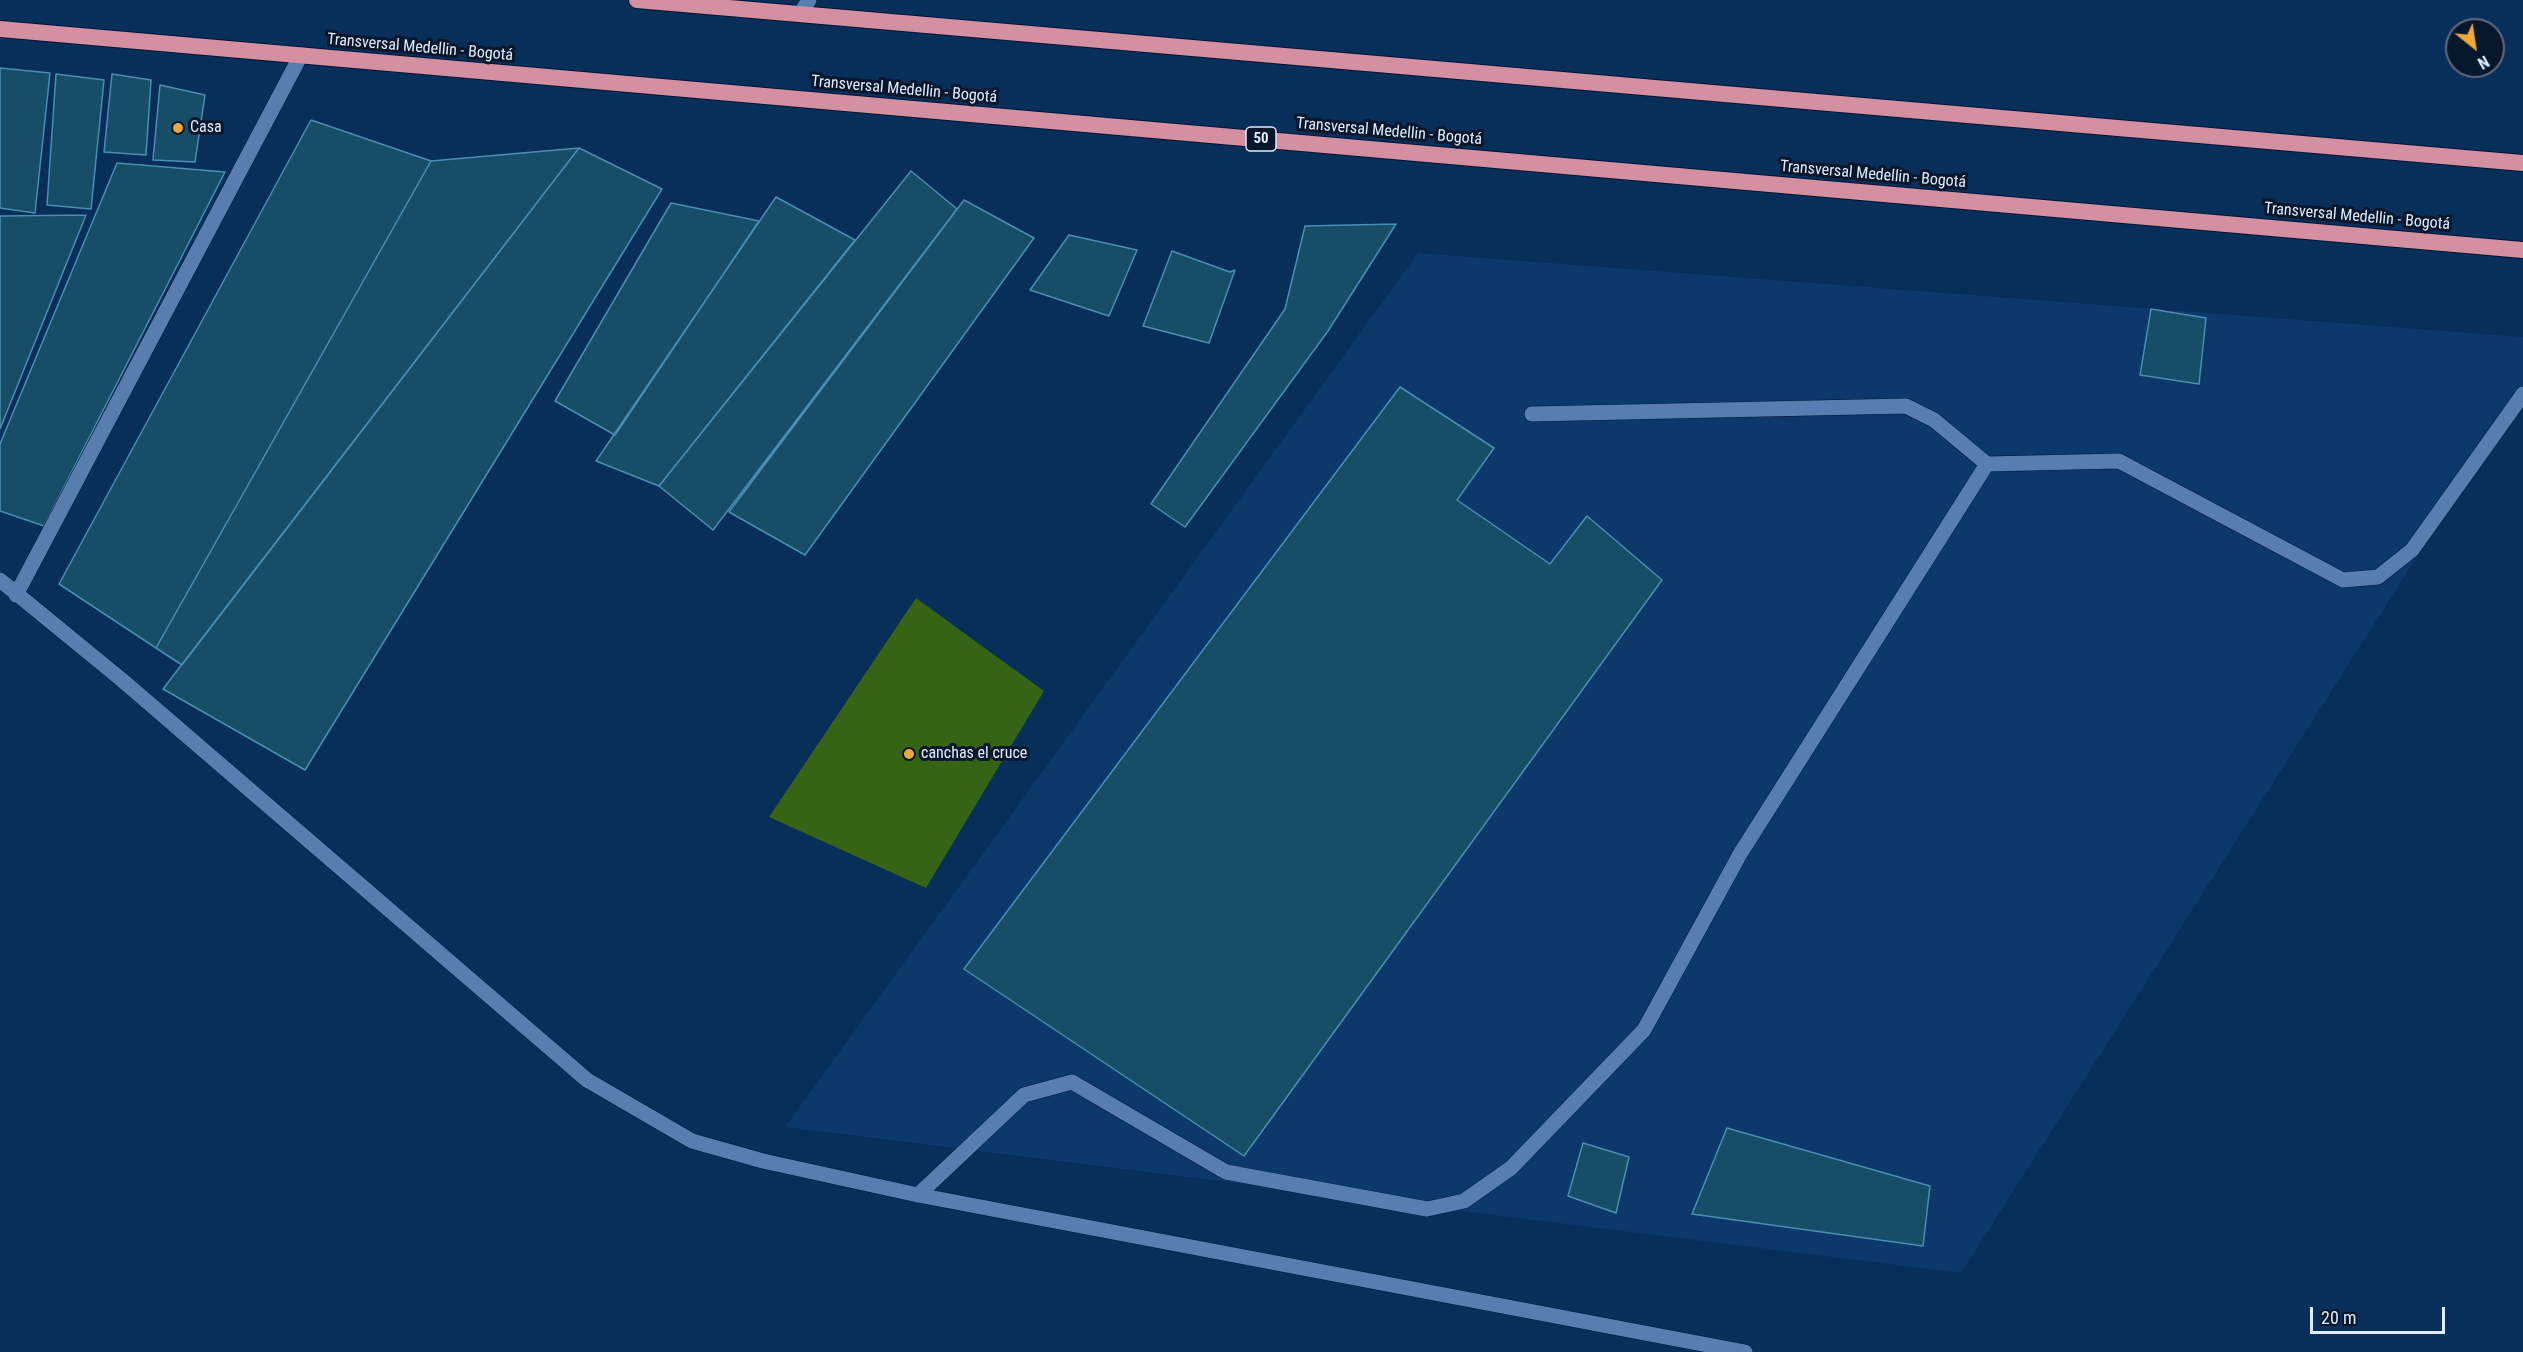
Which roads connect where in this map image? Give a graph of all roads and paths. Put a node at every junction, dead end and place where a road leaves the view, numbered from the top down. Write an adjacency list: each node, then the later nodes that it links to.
1 (637, 0): 2 (highway)
2 (804, 7): 5 (highway)
3 (0, 29): 4 (highway, Transversal Medellin - Bogotá / 50)
4 (301, 55): 6 (highway, Transversal Medellin - Bogotá / 50); 11 (street)
5 (2523, 163)
6 (2523, 250)
7 (2523, 394): 9 (street)
8 (1532, 414): 9 (street)
9 (1987, 464): 12 (street)
10 (0, 580): 11 (street)
11 (16, 595): 12 (street)
12 (918, 1195): 13 (street)
13 (1745, 1352)

